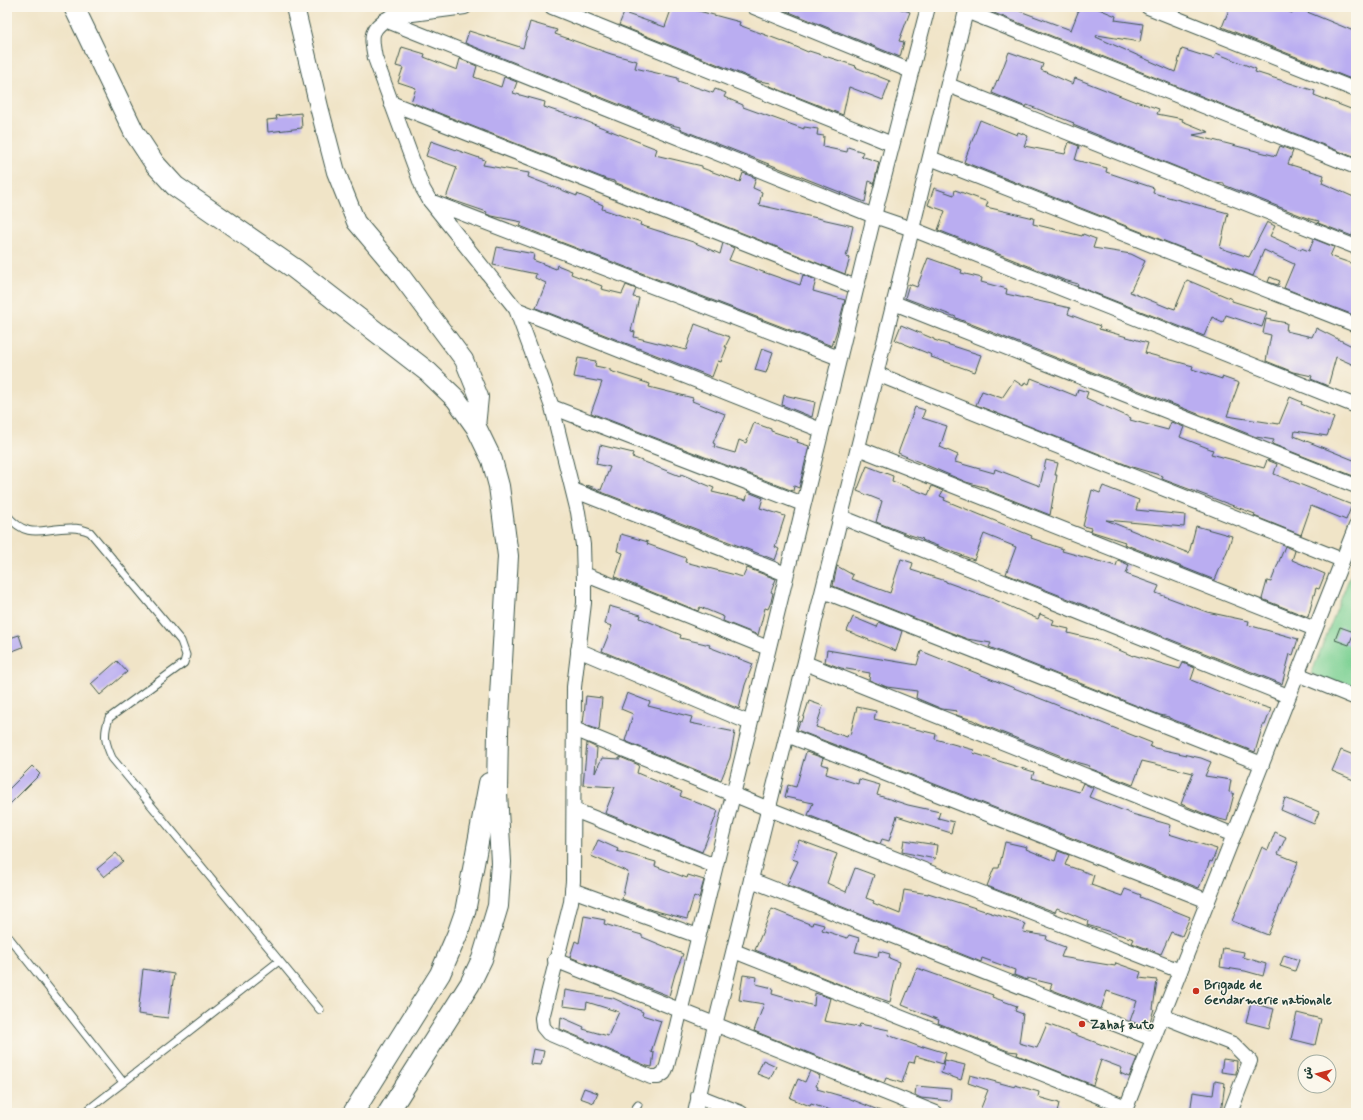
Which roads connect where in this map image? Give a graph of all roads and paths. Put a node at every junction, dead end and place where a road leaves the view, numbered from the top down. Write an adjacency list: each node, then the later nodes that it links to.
1 (74, 7): 29 (main road)
2 (295, 7): 29 (street)
3 (465, 7): 9 (street)
4 (552, 7): 14 (street)
5 (754, 7): 10 (street)
6 (928, 7): 10 (street)
7 (1148, 7): 12 (street)
8 (966, 9): 11 (street); 16 (street)
9 (385, 20): 13 (street); 18 (street)
10 (911, 71): 14 (street)
11 (948, 85): 15 (street); 20 (street)
12 (1356, 90)
13 (391, 103): 17 (street); 21 (street)
14 (892, 144): 18 (street)
15 (930, 158): 19 (street); 24 (street)
16 (1356, 167)
17 (430, 201): 23 (street); 25 (street)
18 (874, 216): 19 (street); 21 (street)
19 (912, 229): 22 (street); 27 (street)
20 (1356, 247)
21 (856, 287): 25 (street)
22 (894, 303): 26 (street); 32 (street)
23 (516, 309): 28 (street); 30 (street)
24 (1356, 326)
25 (839, 358): 30 (street)
26 (876, 374): 31 (street); 38 (street)
27 (1356, 406)
28 (552, 407): 33 (street); 34 (street)
29 (476, 427): 51 (main road)
30 (822, 430): 34 (street)
31 (858, 448): 36 (street); 42 (street)
32 (1356, 486)
33 (573, 490): 39 (street); 40 (street)
34 (803, 504): 40 (street)
35 (7, 515): 66 (lane)
36 (841, 516): 41 (street); 47 (street)
37 (1356, 526): 38 (street)
38 (1342, 560): 42 (street)
39 (584, 574): 43 (street); 44 (street)
40 (786, 574): 43 (street)
41 (823, 592): 45 (street); 53 (street)
42 (1315, 629): 46 (street)
43 (768, 648): 49 (street)
44 (578, 650): 49 (street); 50 (street)
45 (805, 663): 52 (street); 57 (street)
46 (1297, 674): 47 (street); 48 (street)
47 (1288, 696): 53 (street)
48 (1356, 698)
49 (750, 723): 54 (street)
50 (574, 729): 54 (street); 56 (street)
51 (498, 731): 78 (main road); 79 (main road)
52 (787, 735): 55 (street); 61 (street)
53 (1262, 764): 57 (street)
54 (732, 794): 55 (street); 58 (street)
55 (769, 809): 59 (street); 67 (street)
56 (574, 810): 58 (street); 60 (street)
57 (1234, 835): 61 (street)
58 (715, 866): 63 (street)
59 (751, 880): 64 (street); 72 (street)
60 (572, 890): 63 (street); 65 (street)
61 (1208, 901): 67 (street)
62 (7, 935): 73 (lane)
63 (698, 936): 69 (street)
64 (734, 950): 71 (street); 76 (street)
65 (555, 960): 69 (street); 69 (street)
66 (279, 961): 68 (lane); 73 (lane)
67 (1180, 971): 70 (street)
68 (320, 1010)
69 (680, 1010): 71 (street)
70 (1162, 1016): 72 (street); 84 (street)
71 (715, 1025): 74 (street); 83 (street)
72 (1153, 1038): 76 (street)
73 (123, 1082): 77 (lane)
74 (698, 1096): 81 (street); 82 (street)
75 (638, 1105): 80 (lane)
76 (1125, 1110)
77 (84, 1113)
78 (353, 1113)
79 (388, 1113)
80 (632, 1113)
81 (694, 1113)
82 (741, 1113)
83 (936, 1113)
84 (1230, 1113)

